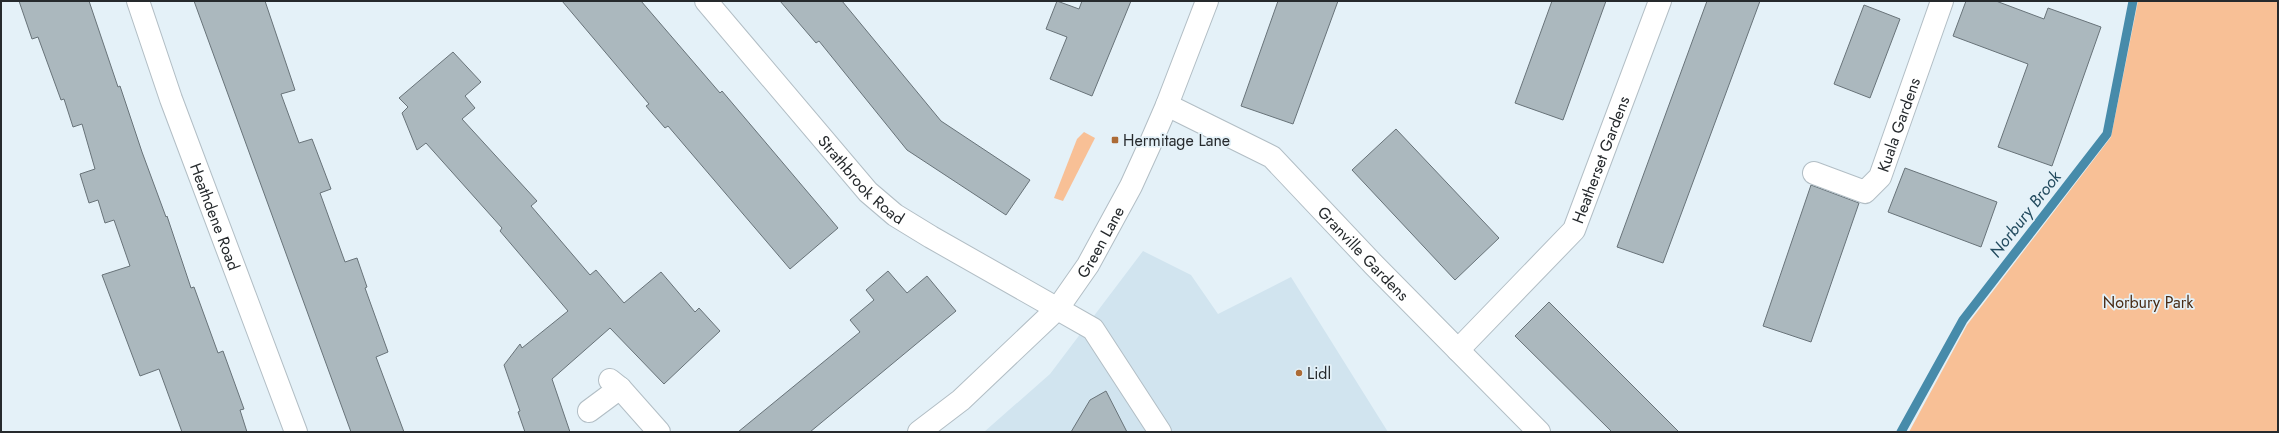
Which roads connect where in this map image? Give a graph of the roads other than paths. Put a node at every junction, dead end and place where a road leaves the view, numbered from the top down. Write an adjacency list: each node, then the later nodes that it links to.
1 (138, 1): 11 (street, Heathdene Road)
2 (706, 1): 8 (street, Strathbrook Road)
3 (1206, 1): 6 (street, Green Lane)
4 (1660, 1): 9 (street, Heatherset Gardens)
5 (1942, 1): 7 (street, Kuala Gardens)
6 (1167, 105): 8 (street, Green Lane); 9 (street, Granville Gardens)
7 (1814, 173)
8 (1058, 308): 13 (street, Green Lane); 14 (street)
9 (1458, 350): 15 (street, Granville Gardens)
10 (589, 411): 12 (street)
11 (296, 432)
12 (659, 432)
13 (920, 432)
14 (1160, 432)
15 (1539, 432)

